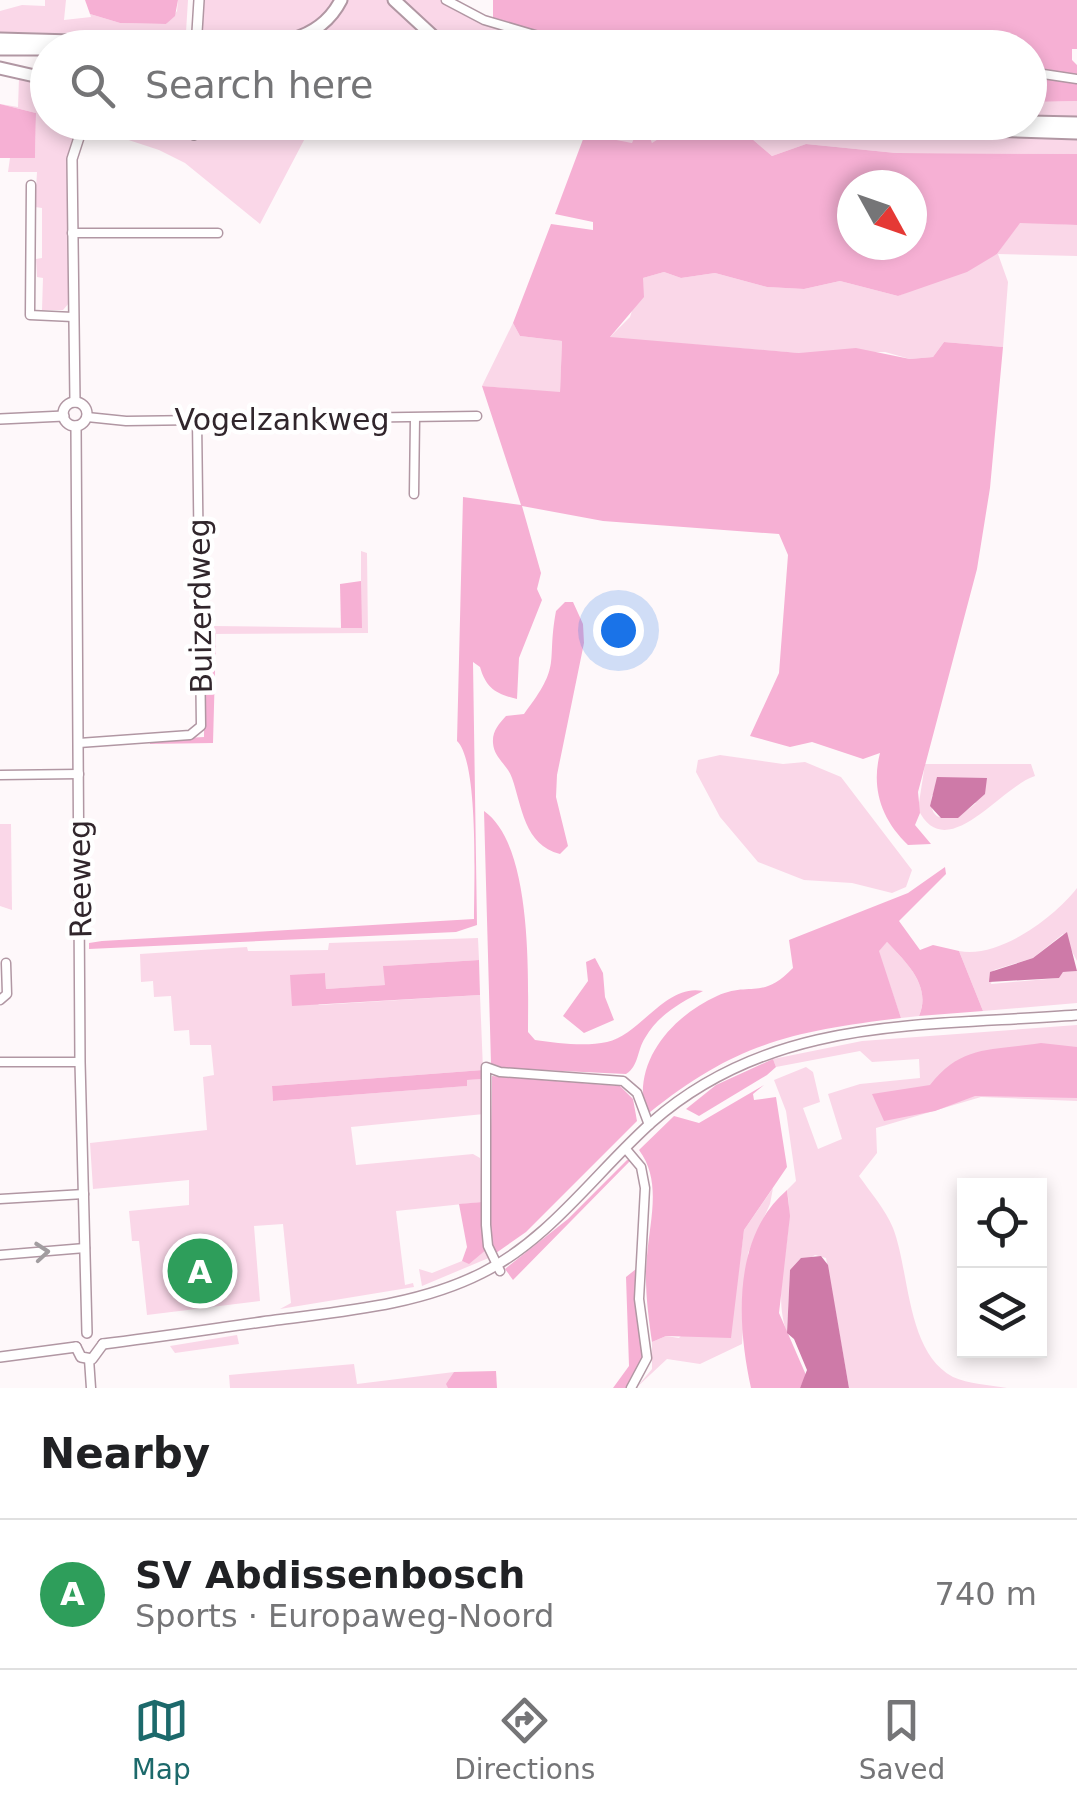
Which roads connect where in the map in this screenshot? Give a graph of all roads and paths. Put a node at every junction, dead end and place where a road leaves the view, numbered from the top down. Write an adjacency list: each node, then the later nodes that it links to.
1 (200, 0): 5 (street)
2 (340, 0): 6 (highway)
3 (394, 0): 7 (highway)
4 (446, 0): 8 (street)
5 (198, 30)
6 (312, 30)
7 (426, 30)
8 (518, 30)
9 (0, 39): 10 (highway, bridge)
10 (30, 40)
11 (0, 49): 12 (highway)
12 (30, 49)
13 (0, 68): 14 (highway)
14 (30, 75)
15 (1047, 75): 16 (street)
16 (1077, 79)
17 (1047, 122): 18 (highway)
18 (1077, 123)
19 (1047, 132): 20 (highway)
20 (1077, 133)
21 (77, 140): 23 (street)
22 (31, 185): 25 (street)
23 (72, 233): 24 (street); 25 (street)
24 (218, 234)
25 (73, 317): 26 (street)
26 (74, 402): 27 (street); 29 (street)
27 (64, 416): 31 (street); 33 (street)
28 (476, 416): 30 (street, Vogelzankweg)
29 (87, 417): 32 (street, Vogelzankweg); 33 (street)
30 (415, 418): 32 (street, Vogelzankweg); 34 (street)
31 (0, 419)
32 (197, 420): 35 (street, Buizerdweg)
33 (76, 426): 35 (street, Reeweg)
34 (414, 494)
35 (79, 743): 36 (street, Reeweg)
36 (79, 774): 37 (street); 42 (street, Reeweg)
37 (0, 776)
38 (6, 962): 39 (street)
39 (0, 1000)
40 (1077, 1015): 43 (street)
41 (0, 1062): 42 (street)
42 (80, 1062): 45 (street, Reeweg)
43 (650, 1125): 44 (street); 49 (street)
44 (625, 1148): 49 (street); 56 (street)
45 (84, 1194): 46 (street); 47 (street, Reeweg)
46 (0, 1199)
47 (85, 1248): 48 (street, one-way to 47); 50 (street, Reeweg)
48 (0, 1255)
49 (498, 1268): 51 (street)
50 (87, 1333): 51 (street); 52 (street)
51 (103, 1344): 54 (street)
52 (76, 1347): 53 (street); 54 (street)
53 (0, 1358)
54 (88, 1360): 55 (street)
55 (91, 1388)
56 (631, 1388)

